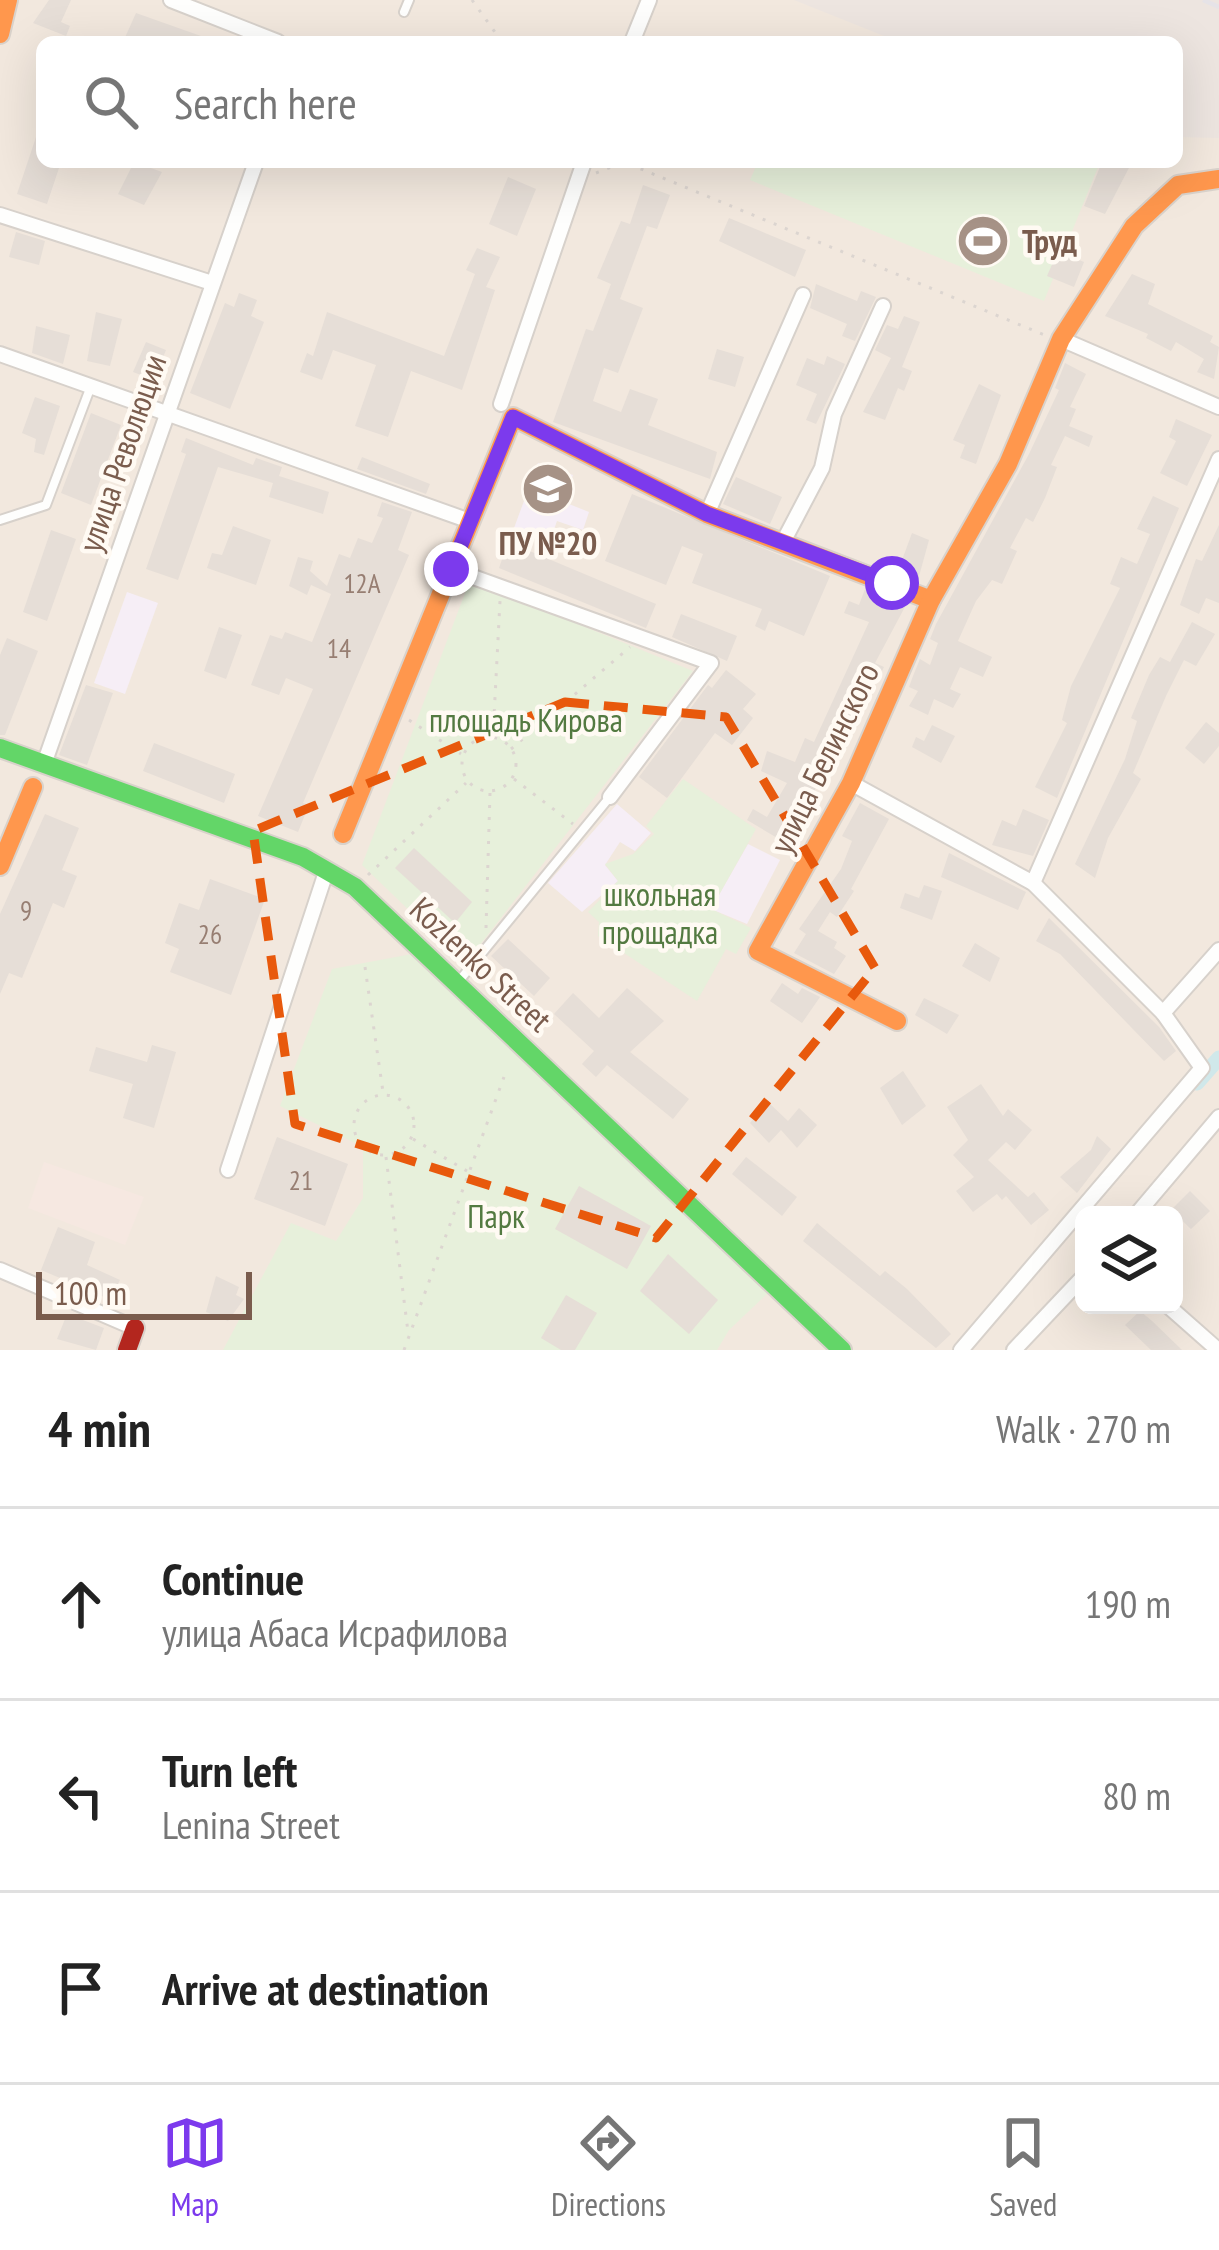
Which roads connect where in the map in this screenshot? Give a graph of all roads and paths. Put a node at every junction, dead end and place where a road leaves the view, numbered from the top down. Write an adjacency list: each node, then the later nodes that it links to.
1 (8, 0): 7 (street)
2 (171, 0): 8 (street)
3 (409, 0): 6 (lane)
4 (472, 0): 9 (path)
5 (649, 0): 10 (street)
6 (404, 12)
7 (0, 34)
8 (263, 36)
9 (498, 36)
10 (634, 36)
11 (254, 168): 18 (street, улица Революции)
12 (582, 168): 15 (street)
13 (608, 168): 15 (path)
14 (638, 168): 21 (path)
15 (580, 178): 25 (street)
16 (1219, 179): 21 (street, улица Белинского)
17 (0, 215): 18 (street)
18 (212, 284): 26 (street, улица Революции)
19 (803, 295): 28 (street)
20 (883, 306): 31 (street)
21 (1061, 338): 24 (street); 34 (street, улица Белинского)
22 (0, 354): 23 (street)
23 (92, 385): 26 (street); 29 (lane)
24 (1219, 407)
25 (507, 411): 28 (street); 30 (street)
26 (170, 412): 30 (street); 41 (street, улица Революции)
27 (1219, 458): 53 (street)
28 (707, 514): 31 (street)
29 (0, 520)
30 (467, 520): 32 (street)
31 (782, 544): 34 (street)
32 (451, 569): 33 (street); 36 (street)
33 (498, 586): 35 (street); 37 (path)
34 (931, 600): 45 (street, улица Белинского)
35 (641, 638): 38 (path); 48 (street)
36 (395, 710): 40 (path); 50 (street)
37 (493, 737): 38 (path); 40 (path)
38 (511, 749): 43 (path)
39 (7, 750): 41 (street, Kozlenko Street); 46 (street)
40 (463, 755): 44 (path)
41 (44, 764): 42 (street, Kozlenko Street)
42 (66, 772): 46 (street); 52 (street, Kozlenko Street)
43 (512, 778): 47 (path); 49 (path)
44 (467, 781): 47 (path); 54 (path)
45 (851, 783): 53 (street); 60 (street, улица Белинского)
46 (33, 787): 51 (street)
47 (490, 792): 55 (path)
48 (610, 796): 49 (lane)
49 (582, 831): 55 (lane)
50 (343, 834)
51 (0, 866)
52 (327, 868): 54 (street, Kozlenko Street); 66 (street)
53 (1034, 883): 59 (street)
54 (355, 887): 58 (street, Kozlenko Street)
55 (486, 950): 58 (lane)
56 (1219, 950): 59 (street)
57 (364, 967): 62 (path)
58 (458, 982): 76 (street, Kozlenko Street)
59 (1162, 1013): 77 (street)
60 (897, 1022)
61 (504, 1077): 67 (path)
62 (383, 1094): 64 (path); 65 (path)
63 (1219, 1117): 68 (street)
64 (412, 1138): 65 (path); 67 (path)
65 (386, 1155): 73 (path)
66 (228, 1170)
67 (470, 1173): 73 (path)
68 (1144, 1206)
69 (0, 1270): 72 (street)
70 (1075, 1286): 78 (street)
71 (1177, 1314): 79 (street)
72 (135, 1328): 74 (street)
73 (409, 1338): 75 (path)
74 (127, 1350)
75 (404, 1350)
76 (842, 1350)
77 (961, 1350)
78 (1014, 1350)
79 (1218, 1350)

